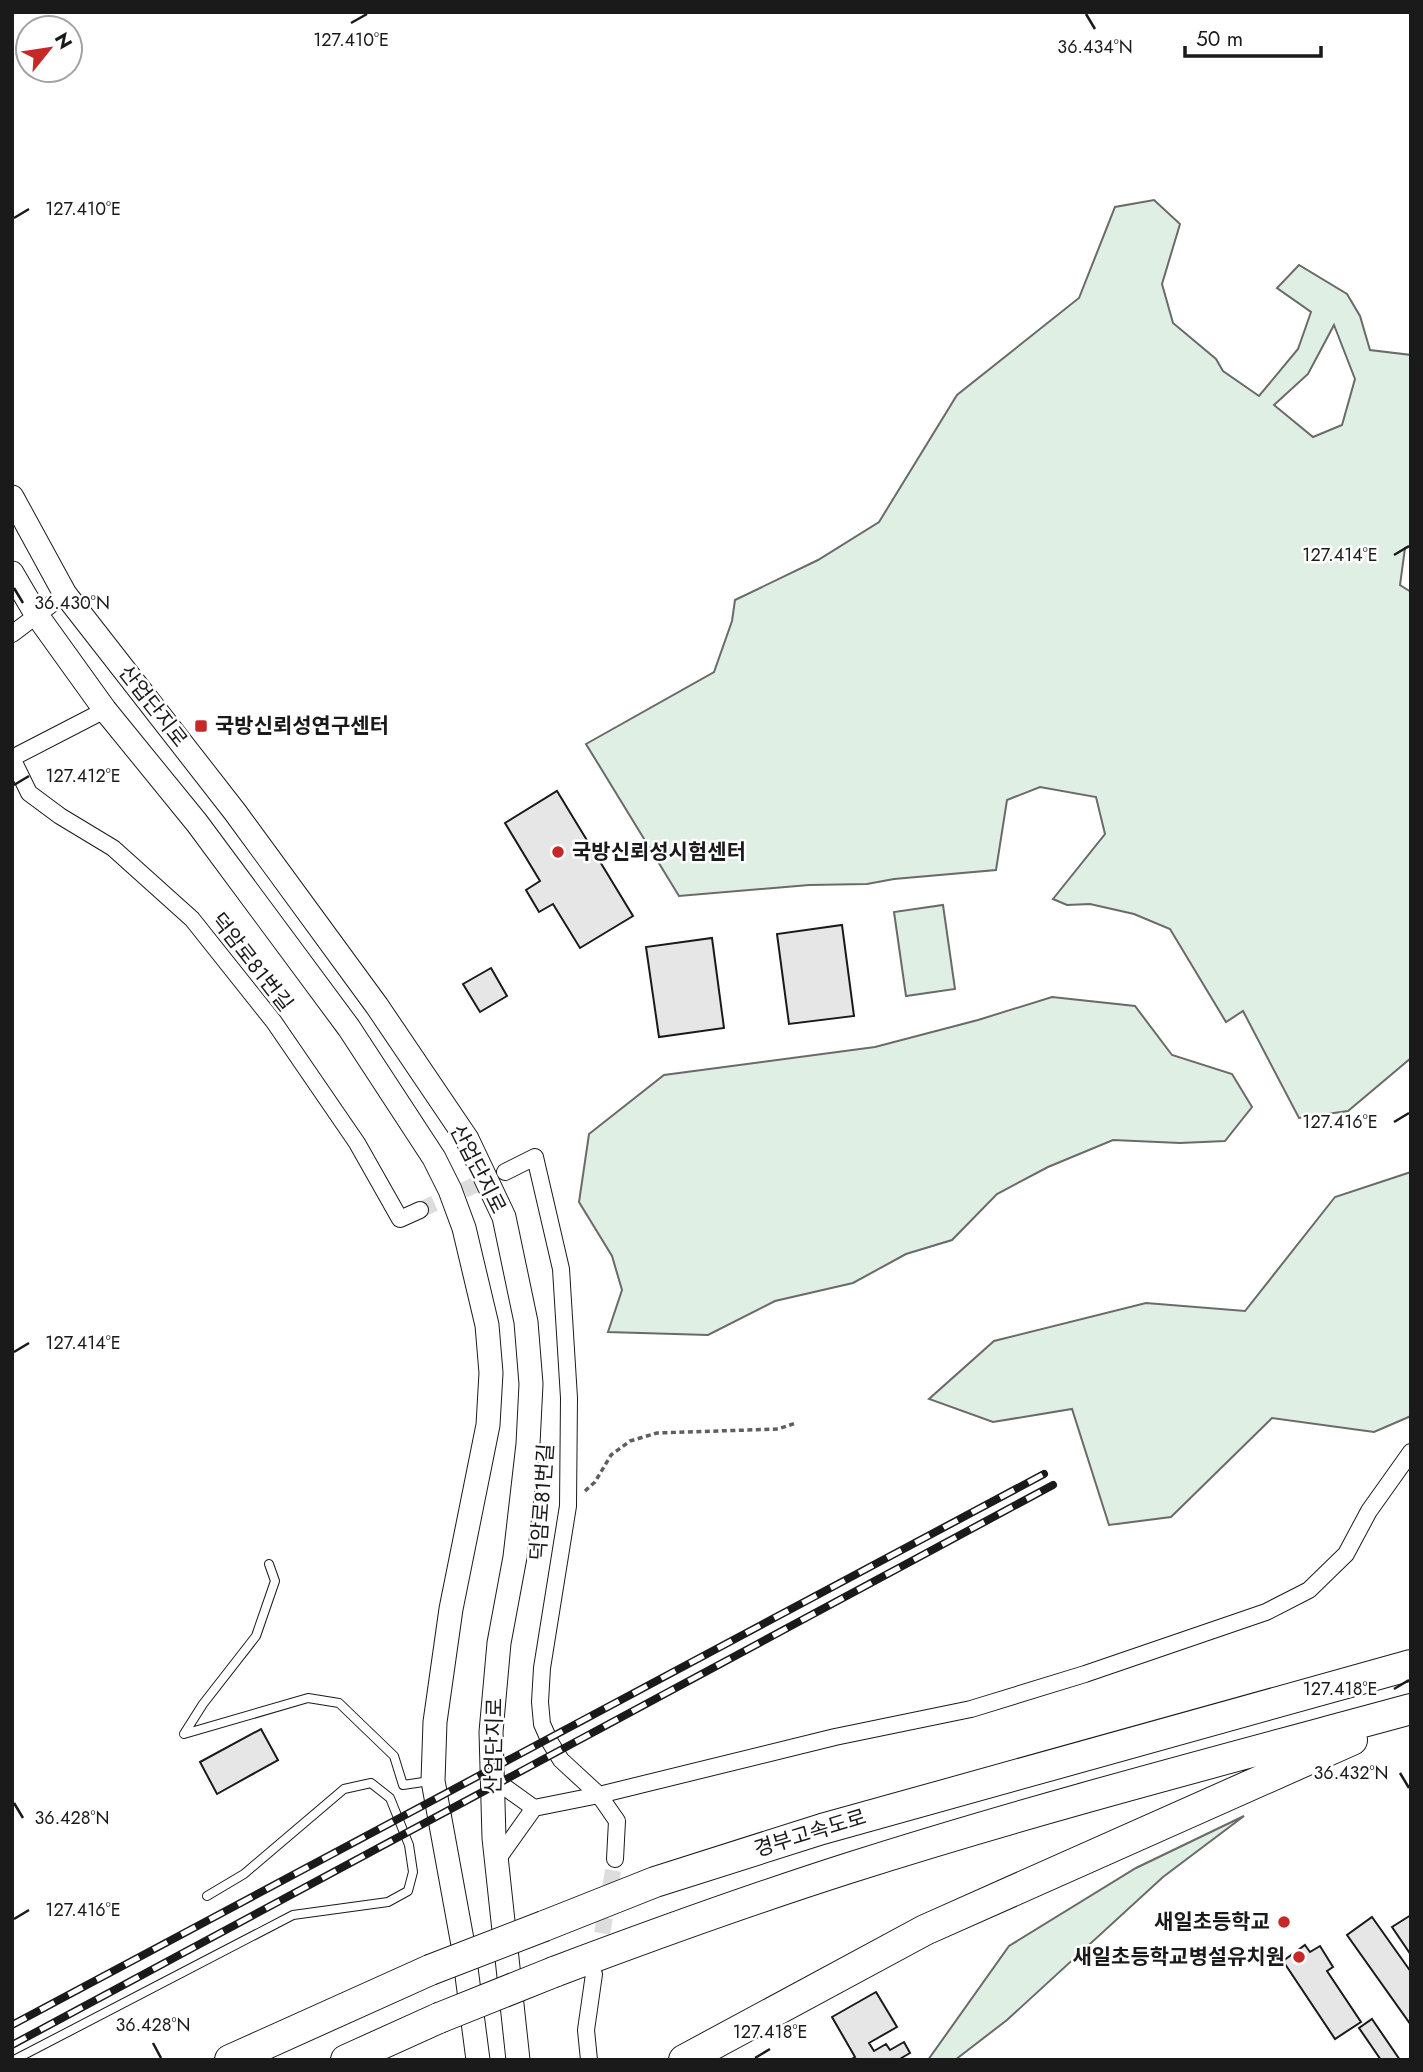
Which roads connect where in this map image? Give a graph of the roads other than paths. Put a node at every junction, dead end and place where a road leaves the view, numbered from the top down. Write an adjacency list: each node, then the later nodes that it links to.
1 (12, 498): 3 (main road, 산업단지로)
2 (12, 572): 4 (main road, 산업단지로)
3 (65, 594): 4 (street); 15 (main road, 산업단지로)
4 (36, 614): 5 (street); 6 (main road, 산업단지로)
5 (12, 634)
6 (105, 710): 7 (street); 16 (main road, 산업단지로)
7 (12, 758): 9 (street, 덕암로81번길)
8 (505, 1172): 18 (street, 덕암로81번길)
9 (420, 1210)
10 (1411, 1452): 18 (street)
11 (269, 1564): 17 (lane)
12 (1411, 1665): 26 (highway, 경부고속도로, bridge)
13 (1411, 1709): 27 (highway, bridge)
14 (1411, 1715): 31 (highway)
15 (492, 1778): 20 (street); 22 (main road, 산업단지로)
16 (433, 1781): 17 (lane); 28 (main road, 산업단지로)
17 (403, 1785): 19 (lane)
18 (599, 1795): 20 (street); 21 (street, 덕암로81번길)
19 (390, 1798): 23 (lane); 25 (lane)
20 (534, 1808): 22 (street)
21 (615, 1859)
22 (497, 1860): 29 (main road, 산업단지로)
23 (207, 1896)
24 (594, 1974): 30 (street)
25 (14, 2060)
26 (230, 2060)
27 (346, 2060)
28 (478, 2060)
29 (518, 2060)
30 (589, 2060)
31 (684, 2060)

